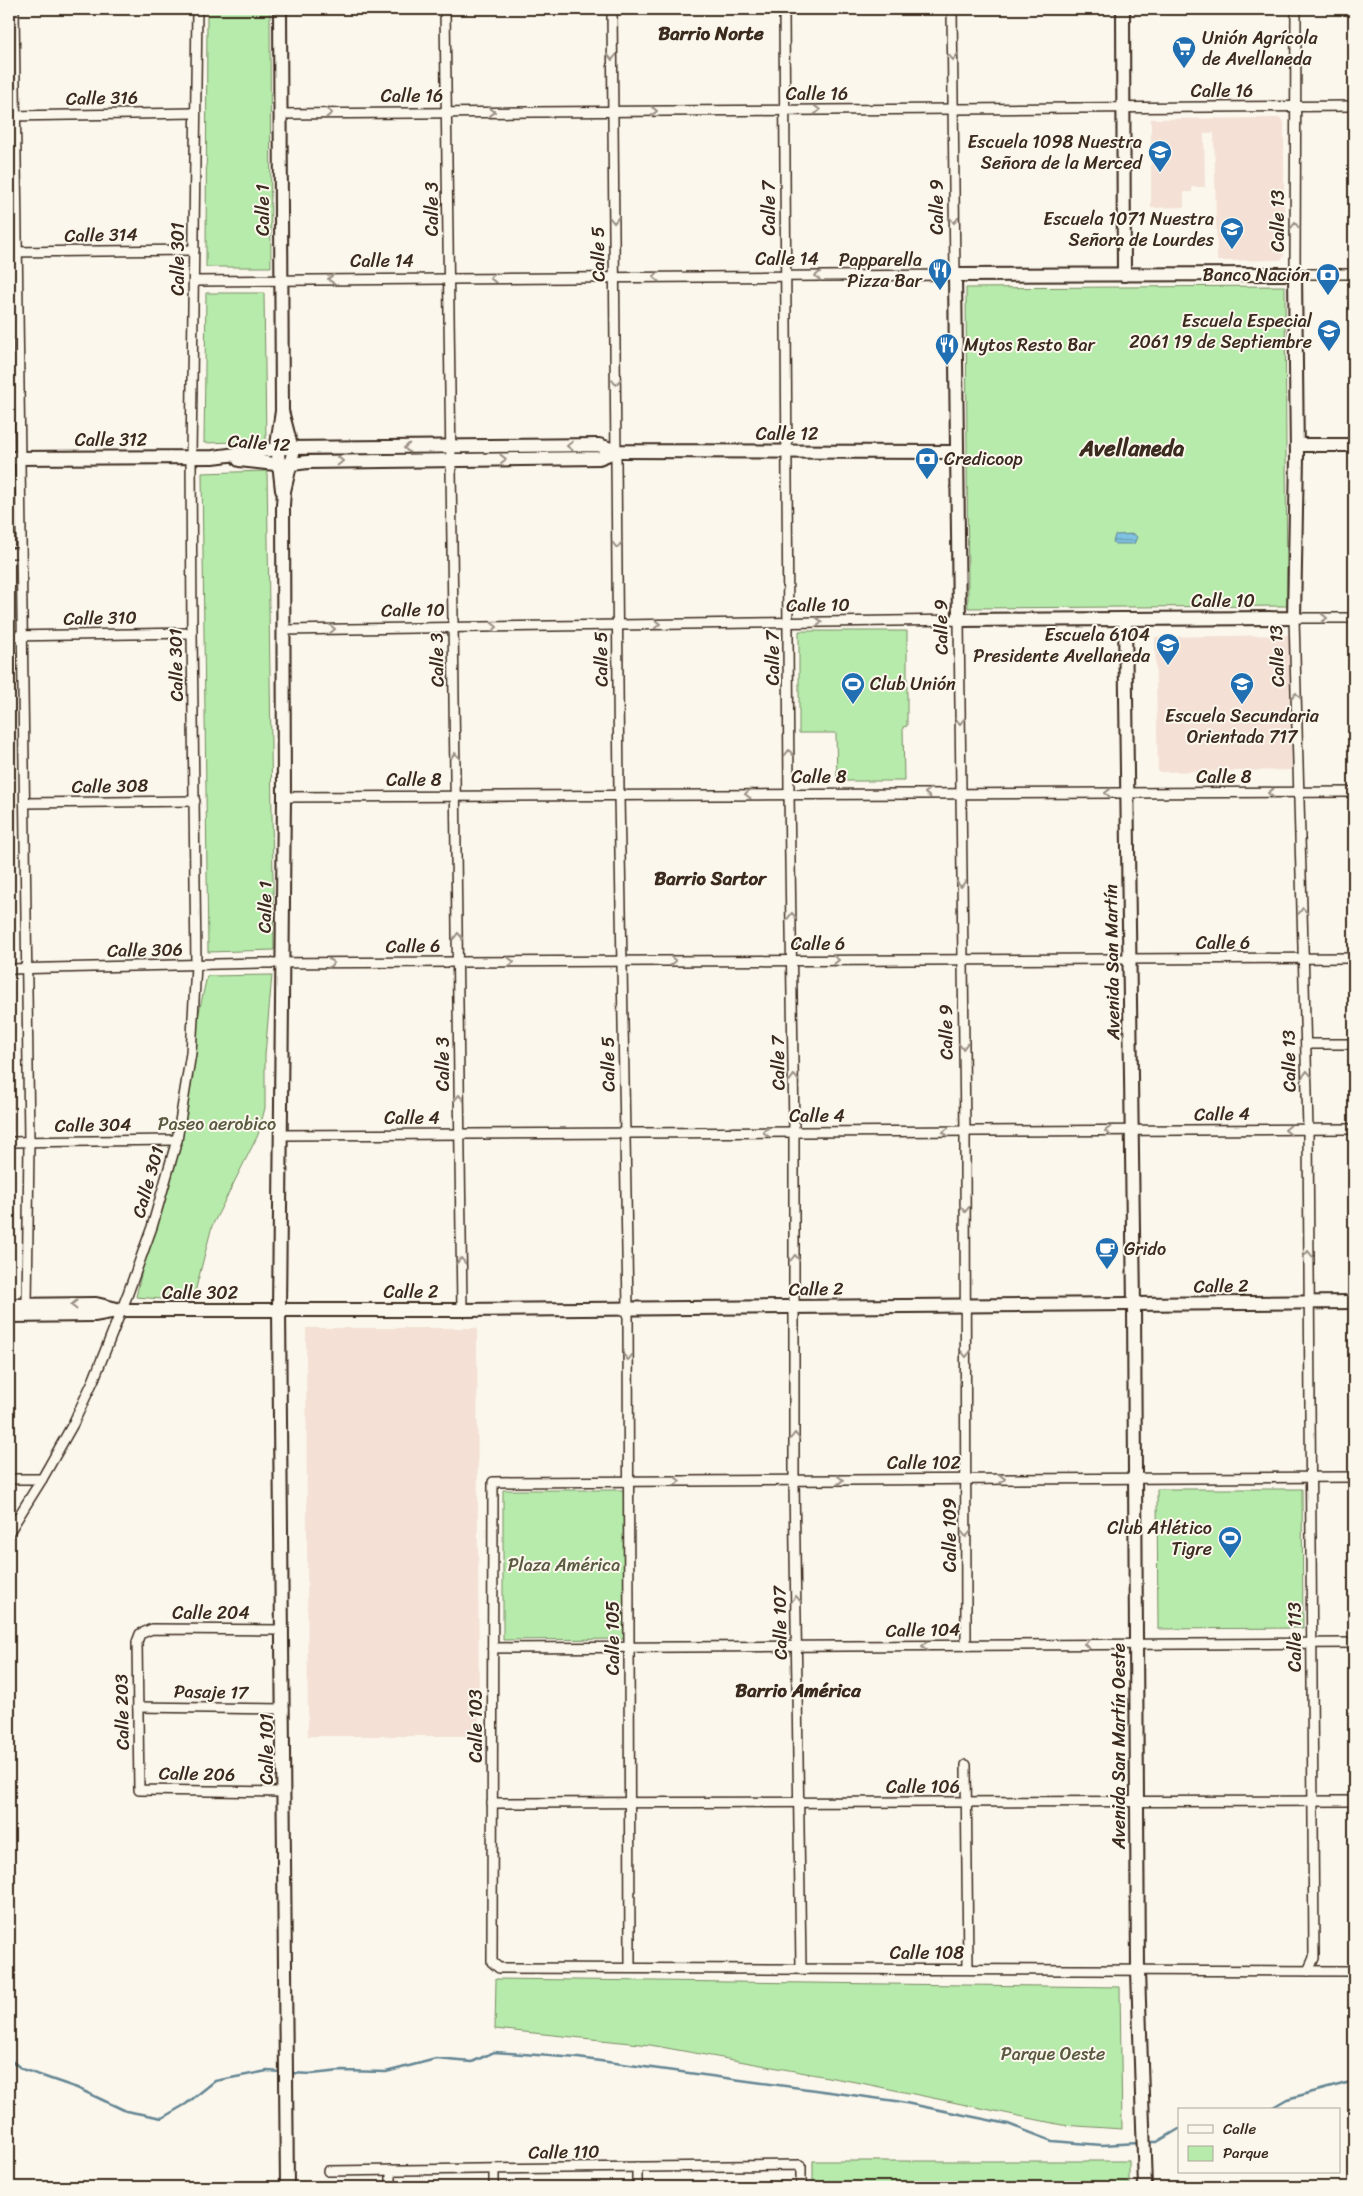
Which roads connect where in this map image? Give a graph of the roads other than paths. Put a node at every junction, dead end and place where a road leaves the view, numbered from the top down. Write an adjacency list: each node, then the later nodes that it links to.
1 (14, 9): 19 (street)
2 (197, 9): 17 (street, Calle 301)
3 (280, 9): 18 (street, Calle 1)
4 (445, 9): 16 (street, Calle 3)
5 (612, 9): 15 (street, Calle 5, one-way to 15)
6 (784, 9): 14 (street, Calle 7)
7 (952, 9): 13 (street, Calle 9, one-way to 13)
8 (1123, 9): 12 (street)
9 (1296, 9): 11 (street, Calle 13)
10 (1354, 106): 11 (street, Calle 16)
11 (1296, 107): 12 (street, Calle 16); 22 (street, Calle 13, one-way to 11)
12 (1123, 108): 13 (street, Calle 16); 25 (street)
13 (953, 109): 14 (street, Calle 16, one-way to 13); 24 (street, Calle 9, one-way to 24)
14 (784, 110): 15 (street, Calle 16, one-way to 14); 26 (street, Calle 7)
15 (613, 111): 16 (street, Calle 16, one-way to 15); 28 (street, Calle 5, one-way to 28)
16 (447, 112): 18 (street, Calle 16, one-way to 16); 27 (street, Calle 3)
17 (195, 113): 19 (street, Calle 316); 20 (street, Calle 301)
18 (280, 114): 29 (street, Calle 1)
19 (12, 116): 21 (street)
20 (194, 250): 21 (street, Calle 314); 30 (street, Calle 301)
21 (13, 252): 31 (street)
22 (1295, 274): 23 (street, Calle 14); 25 (street, Calle 14); 33 (street, Calle 13)
23 (1354, 274)
24 (955, 276): 25 (street, Calle 14); 26 (street, Calle 14, one-way to 26); 39 (street, Calle 9)
25 (1124, 276)
26 (785, 277): 28 (street, Calle 14, one-way to 28); 38 (street, Calle 7)
27 (448, 278): 28 (street, Calle 14, one-way to 27); 29 (street, Calle 14, one-way to 29); 40 (street, Calle 3)
28 (615, 278): 37 (street, Calle 5, one-way to 37)
29 (280, 279): 30 (street); 32 (street, Calle 1)
30 (194, 280): 41 (street, Calle 301)
31 (13, 355): 43 (street)
32 (282, 411): 35 (street, Calle 1); 36 (street, Calle 1)
33 (1297, 445): 34 (street); 49 (street, Calle 13)
34 (1354, 445)
35 (292, 449): 36 (street, Calle 12); 40 (street, Calle 12, one-way to 35); 45 (street, Calle 1)
36 (277, 450): 42 (street, Calle 12); 44 (street, Calle 1)
37 (617, 451): 38 (street, Calle 12); 40 (street, Calle 12); 54 (street, Calle 5, one-way to 54)
38 (788, 451): 39 (street, Calle 12); 53 (street, Calle 7)
39 (957, 452): 52 (street, Calle 9)
40 (451, 453): 45 (street, Calle 12, one-way to 40); 55 (street, Calle 3)
41 (192, 457): 42 (street, Calle 312); 43 (street, Calle 312); 57 (street, Calle 301)
42 (213, 457): 44 (street, Calle 12)
43 (13, 458): 48 (street)
44 (278, 464): 45 (street, Calle 12); 46 (street, Calle 1)
45 (292, 464): 46 (street, Calle 1)
46 (284, 505): 56 (street, Calle 1)
47 (9, 553): 48 (street)
48 (20, 553): 59 (street)
49 (1294, 618): 50 (street, Calle 10, one-way to 50); 51 (street, Calle 10); 60 (street, Calle 13, one-way to 49)
50 (1354, 618)
51 (1125, 619): 52 (street, Calle 10); 64 (street, Avenida San Martín)
52 (959, 620): 53 (street, Calle 10, one-way to 52); 63 (street, Calle 9, one-way to 63)
53 (789, 623): 54 (street, Calle 10, one-way to 53); 62 (street, Calle 7, one-way to 53)
54 (617, 625): 55 (street, Calle 10, one-way to 54); 65 (street, Calle 5)
55 (453, 627): 56 (street, Calle 10, one-way to 55); 67 (street, Calle 3, one-way to 55)
56 (283, 630): 66 (street, Calle 1)
57 (192, 634): 59 (street, Calle 310); 68 (street, Calle 301)
58 (9, 636): 59 (street, Calle 310)
59 (22, 636): 69 (street)
60 (1299, 792): 61 (street, Calle 8); 64 (street, Calle 8, one-way to 64); 70 (street, Calle 13, one-way to 60)
61 (1354, 792)
62 (789, 793): 63 (street, Calle 8, one-way to 62); 65 (street, Calle 8, one-way to 65); 73 (street, Calle 7, one-way to 62)
63 (960, 793): 64 (street, Calle 8, one-way to 63); 74 (street, Calle 9, one-way to 74)
64 (1128, 793): 72 (street, Avenida San Martín)
65 (619, 795): 67 (street, Calle 8); 75 (street, Calle 5)
66 (284, 796): 67 (street, Calle 8); 77 (street, Calle 1)
67 (456, 796): 76 (street, Calle 3, one-way to 67)
68 (195, 801): 69 (street, Calle 308); 78 (street, Calle 301)
69 (24, 804): 80 (street)
70 (1304, 958): 71 (street, Calle 6); 72 (street, Calle 6); 81 (street, Calle 13)
71 (1354, 958)
72 (1129, 959): 74 (street, Calle 6); 85 (street, Avenida San Martín)
73 (793, 960): 74 (street, Calle 6, one-way to 74); 75 (street, Calle 6, one-way to 73); 86 (street, Calle 7, one-way to 73)
74 (962, 960): 87 (street, Calle 9, one-way to 87)
75 (623, 961): 76 (street, Calle 6, one-way to 75); 88 (street, Calle 5)
76 (459, 962): 77 (street, Calle 6, one-way to 76); 89 (street, Calle 3, one-way to 76)
77 (282, 964): 78 (street, Calle 306); 90 (street, Calle 1)
78 (196, 965): 80 (street, Calle 306); 91 (street, Calle 301)
79 (9, 969): 80 (street, Calle 306)
80 (27, 969): 93 (street)
81 (1306, 1044): 82 (street); 83 (street, Calle 13, one-way to 81)
82 (1354, 1044)
83 (1308, 1129): 84 (street, Calle 4); 85 (street, Calle 4, one-way to 85); 94 (street, Calle 13, one-way to 83)
84 (1354, 1129)
85 (1131, 1131): 87 (street, Calle 4, one-way to 87); 96 (street, Avenida San Martín)
86 (794, 1132): 87 (street, Calle 4, one-way to 86); 88 (street, Calle 4, one-way to 88); 99 (street, Calle 7, one-way to 86)
87 (965, 1132): 98 (street, Calle 9, one-way to 98)
88 (625, 1133): 89 (street, Calle 4); 100 (street, Calle 5)
89 (460, 1134): 90 (street, Calle 4); 104 (street, Calle 3, one-way to 89)
90 (280, 1135): 103 (street, Calle 1)
91 (177, 1140): 93 (street, Calle 304); 102 (street, Calle 301)
92 (9, 1142): 93 (street, Calle 304)
93 (29, 1142): 101 (street)
94 (1308, 1302): 95 (street, Calle 2); 96 (street, Calle 2); 107 (street, Calle 113)
95 (1354, 1302)
96 (1134, 1304): 98 (street, Calle 2); 106 (street, Avenida San Martín Oeste)
97 (9, 1305): 101 (street, Calle 302)
98 (966, 1305): 99 (street, Calle 2); 111 (street, Calle 109, one-way to 111)
99 (795, 1307): 100 (street, Calle 2); 112 (street, Calle 107, one-way to 99)
100 (628, 1308): 104 (street, Calle 2); 114 (street, Calle 105, one-way to 114)
101 (27, 1310): 102 (street, Calle 302); 105 (street, Calle 302)
102 (122, 1310): 103 (street, Calle 302); 110 (street, Calle 301)
103 (279, 1310): 104 (street, Calle 2); 116 (street, Calle 101)
104 (462, 1310)
105 (9, 1316)
106 (1135, 1477): 107 (street, Calle 102); 111 (street, Calle 102, one-way to 106); 120 (street, Avenida San Martín Oeste)
107 (1310, 1477): 108 (street, Calle 102); 118 (street, Calle 113)
108 (1354, 1477)
109 (9, 1479): 110 (street)
110 (42, 1479): 115 (street, Calle 301)
111 (966, 1479): 112 (street, Calle 102, one-way to 111); 121 (street, Calle 109, one-way to 121)
112 (794, 1480): 114 (street, Calle 102, one-way to 112); 124 (street, Calle 107, one-way to 112)
113 (493, 1482): 114 (street, Calle 102); 122 (street, Calle 103)
114 (629, 1482): 123 (street, Calle 105)
115 (9, 1532)
116 (283, 1630): 117 (street, Calle 204); 126 (street, Calle 101)
117 (140, 1634): 125 (street, Calle 203)
118 (1311, 1643): 119 (street, Calle 104); 120 (street, Calle 104); 131 (street, Calle 113)
119 (1354, 1643)
120 (1136, 1644): 121 (street, Calle 104, one-way to 121); 130 (street, Avenida San Martín Oeste)
121 (966, 1645): 124 (street, Calle 104, one-way to 124)
122 (493, 1648): 123 (street, Calle 104); 133 (street, Calle 103)
123 (630, 1648): 124 (street, Calle 104); 134 (street, Calle 105)
124 (796, 1648): 135 (street, Calle 107)
125 (138, 1707): 126 (street, Pasaje 17); 128 (street, Calle 203)
126 (284, 1709): 129 (street, Calle 101)
127 (966, 1765): 136 (street)
128 (139, 1790): 129 (street, Calle 206)
129 (284, 1792): 148 (street, Calle 101)
130 (1137, 1801): 131 (street, Calle 106); 136 (street, Calle 106); 141 (street, Avenida San Martín Oeste)
131 (1313, 1801): 132 (street, Calle 106); 142 (street, Calle 113)
132 (1354, 1802)
133 (492, 1803): 134 (street, Calle 106); 137 (street, Calle 103)
134 (629, 1803): 135 (street, Calle 106); 138 (street, Calle 105)
135 (800, 1803): 136 (street, Calle 106); 139 (street, Calle 107)
136 (967, 1803): 140 (street)
137 (499, 1968): 138 (street, Calle 108)
138 (630, 1968): 139 (street, Calle 108)
139 (801, 1968): 140 (street, Calle 108)
140 (968, 1969): 141 (street, Calle 108)
141 (1138, 1971): 142 (street, Calle 108); 153 (street, Avenida San Martín Oeste)
142 (1308, 1971): 143 (street, Calle 108)
143 (1354, 1971)
144 (637, 2167): 145 (street, Calle 110); 151 (street); 152 (street, Calle 110)
145 (494, 2169): 146 (street, Calle 110); 150 (street)
146 (391, 2170): 147 (street, Calle 110); 149 (street)
147 (328, 2171)
148 (287, 2187)
149 (391, 2187)
150 (494, 2187)
151 (637, 2187)
152 (801, 2187)
153 (1145, 2187)

